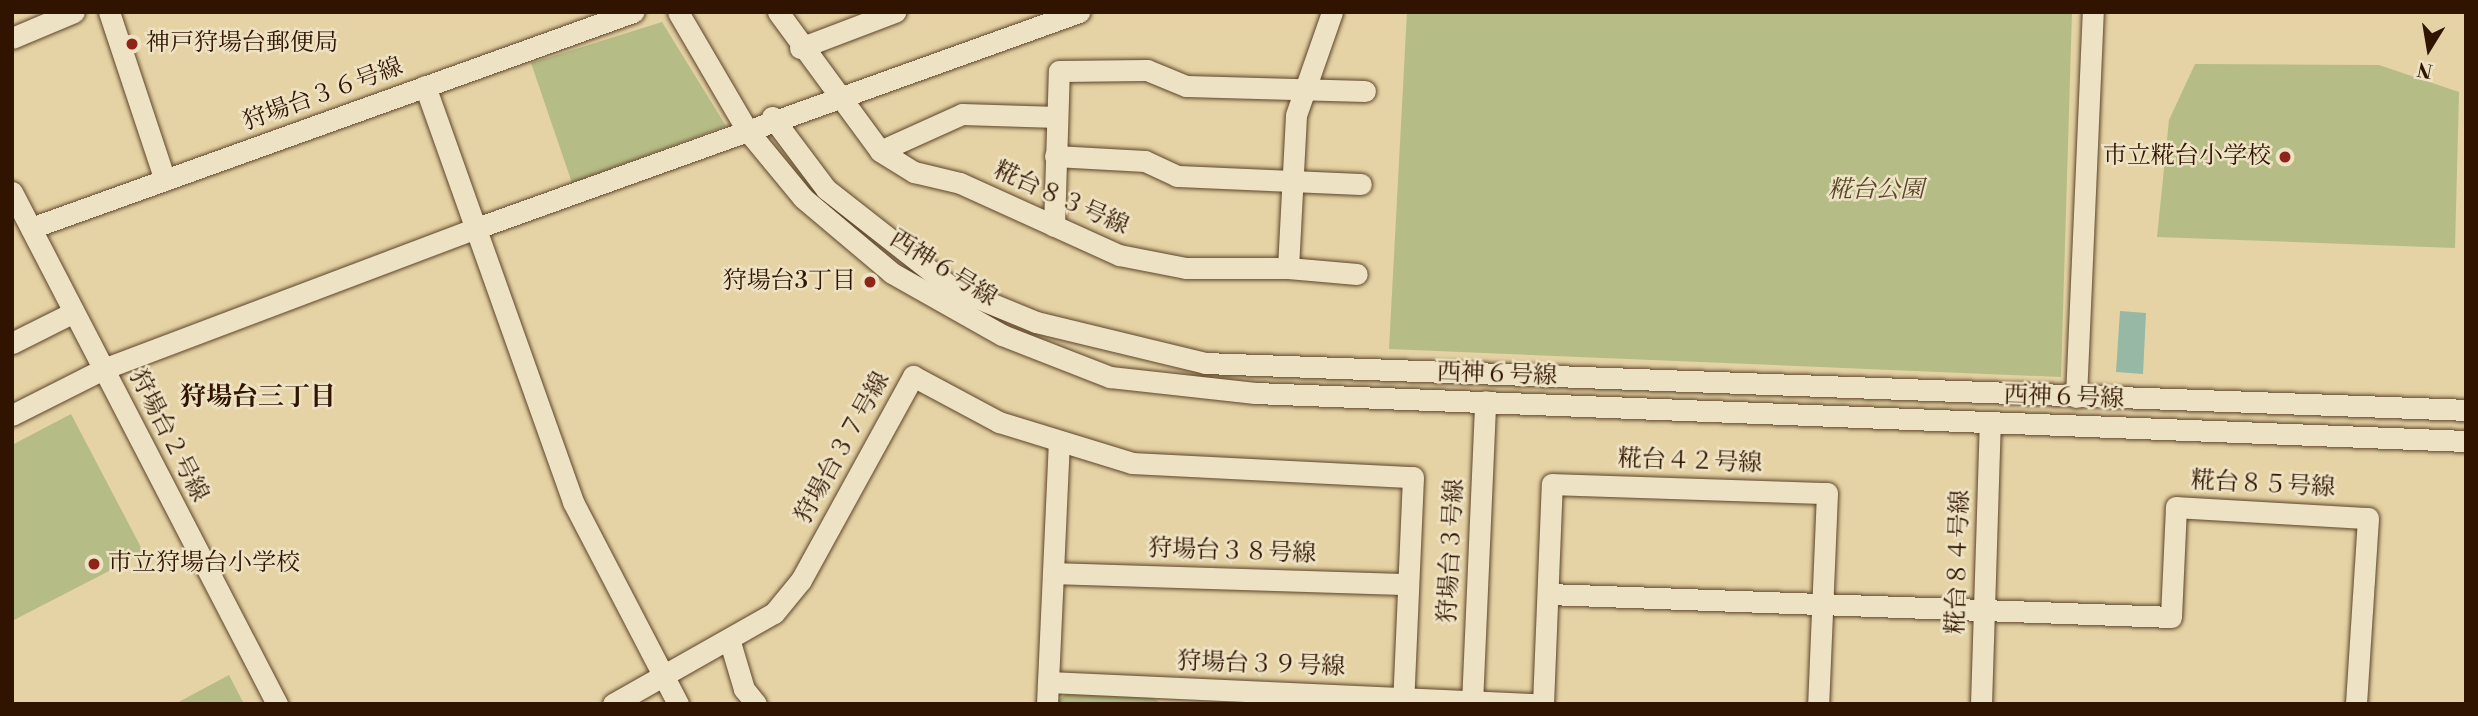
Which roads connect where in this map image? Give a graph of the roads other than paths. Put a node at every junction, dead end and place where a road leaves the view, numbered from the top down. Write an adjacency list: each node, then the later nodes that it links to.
1 (74, 12): 10 (street)
2 (109, 12): 21 (street)
3 (633, 12): 12 (street, 狩場台３６号線)
4 (678, 12): 18 (street, 西神６号線)
5 (778, 12): 11 (street, 糀台８３号線)
6 (895, 12): 11 (street)
7 (1079, 12): 15 (street)
8 (1332, 12): 13 (street)
9 (2092, 12): 33 (street)
10 (12, 38)
11 (800, 48): 15 (street, 糀台８３号線)
12 (425, 86): 21 (street, 狩場台３６号線); 27 (street)
13 (1305, 90): 14 (street); 17 (street); 22 (street)
14 (1366, 92)
15 (835, 96): 16 (street); 19 (street, 糀台８３号線)
16 (772, 117): 18 (street); 33 (street)
17 (1057, 117): 19 (street); 20 (street)
18 (747, 130): 27 (street); 34 (street, 西神６号線)
19 (880, 151): 25 (street, 糀台８３号線)
20 (1055, 156): 22 (street); 25 (street)
21 (165, 180): 26 (street, 狩場台３６号線)
22 (1293, 181): 23 (street); 28 (street)
23 (1361, 184)
24 (12, 192): 26 (street, 狩場台２号線)
25 (1054, 226): 28 (street, 糀台８３号線)
26 (31, 228): 30 (street, 狩場台２号線)
27 (474, 229): 32 (street); 46 (street)
28 (1288, 268): 29 (street, 糀台８３号線)
29 (1357, 274)
30 (74, 312): 31 (street); 32 (street, 狩場台２号線)
31 (12, 342)
32 (103, 369): 36 (street); 51 (street, 狩場台２号線)
33 (2076, 397): 35 (street)
34 (1485, 401): 37 (street, 西神６号線); 50 (street, 狩場台３号線)
35 (2466, 410)
36 (12, 415)
37 (1990, 422): 38 (street, 西神６号線); 44 (street, 糀台８４号線)
38 (2466, 441)
39 (1059, 444): 40 (street); 41 (street, 狩場台３７号線); 45 (street, 狩場台３７号線)
40 (1053, 573): 41 (street, 狩場台３８号線); 47 (street)
41 (1408, 584): 49 (street)
42 (1548, 594): 43 (street, 糀台８５号線); 43 (street, 糀台４２号線); 56 (street)
43 (1822, 604): 44 (street, 糀台８５号線); 57 (street)
44 (1983, 609): 58 (street, 糀台８４号線); 59 (street, 糀台８５号線)
45 (730, 642): 46 (street, 狩場台３７号線); 54 (street)
46 (663, 677): 52 (street, 狩場台３７号線); 53 (street)
47 (1047, 693): 48 (street, 狩場台３９号線)
48 (1169, 696): 49 (street, 狩場台３９号線)
49 (1403, 701): 50 (street, 狩場台３９号線)
50 (1472, 702): 55 (street, 狩場台３９号線)
51 (277, 704)
52 (613, 704)
53 (678, 704)
54 (756, 704)
55 (1537, 704)
56 (1543, 704)
57 (1818, 704)
58 (1981, 704)
59 (2356, 704)

